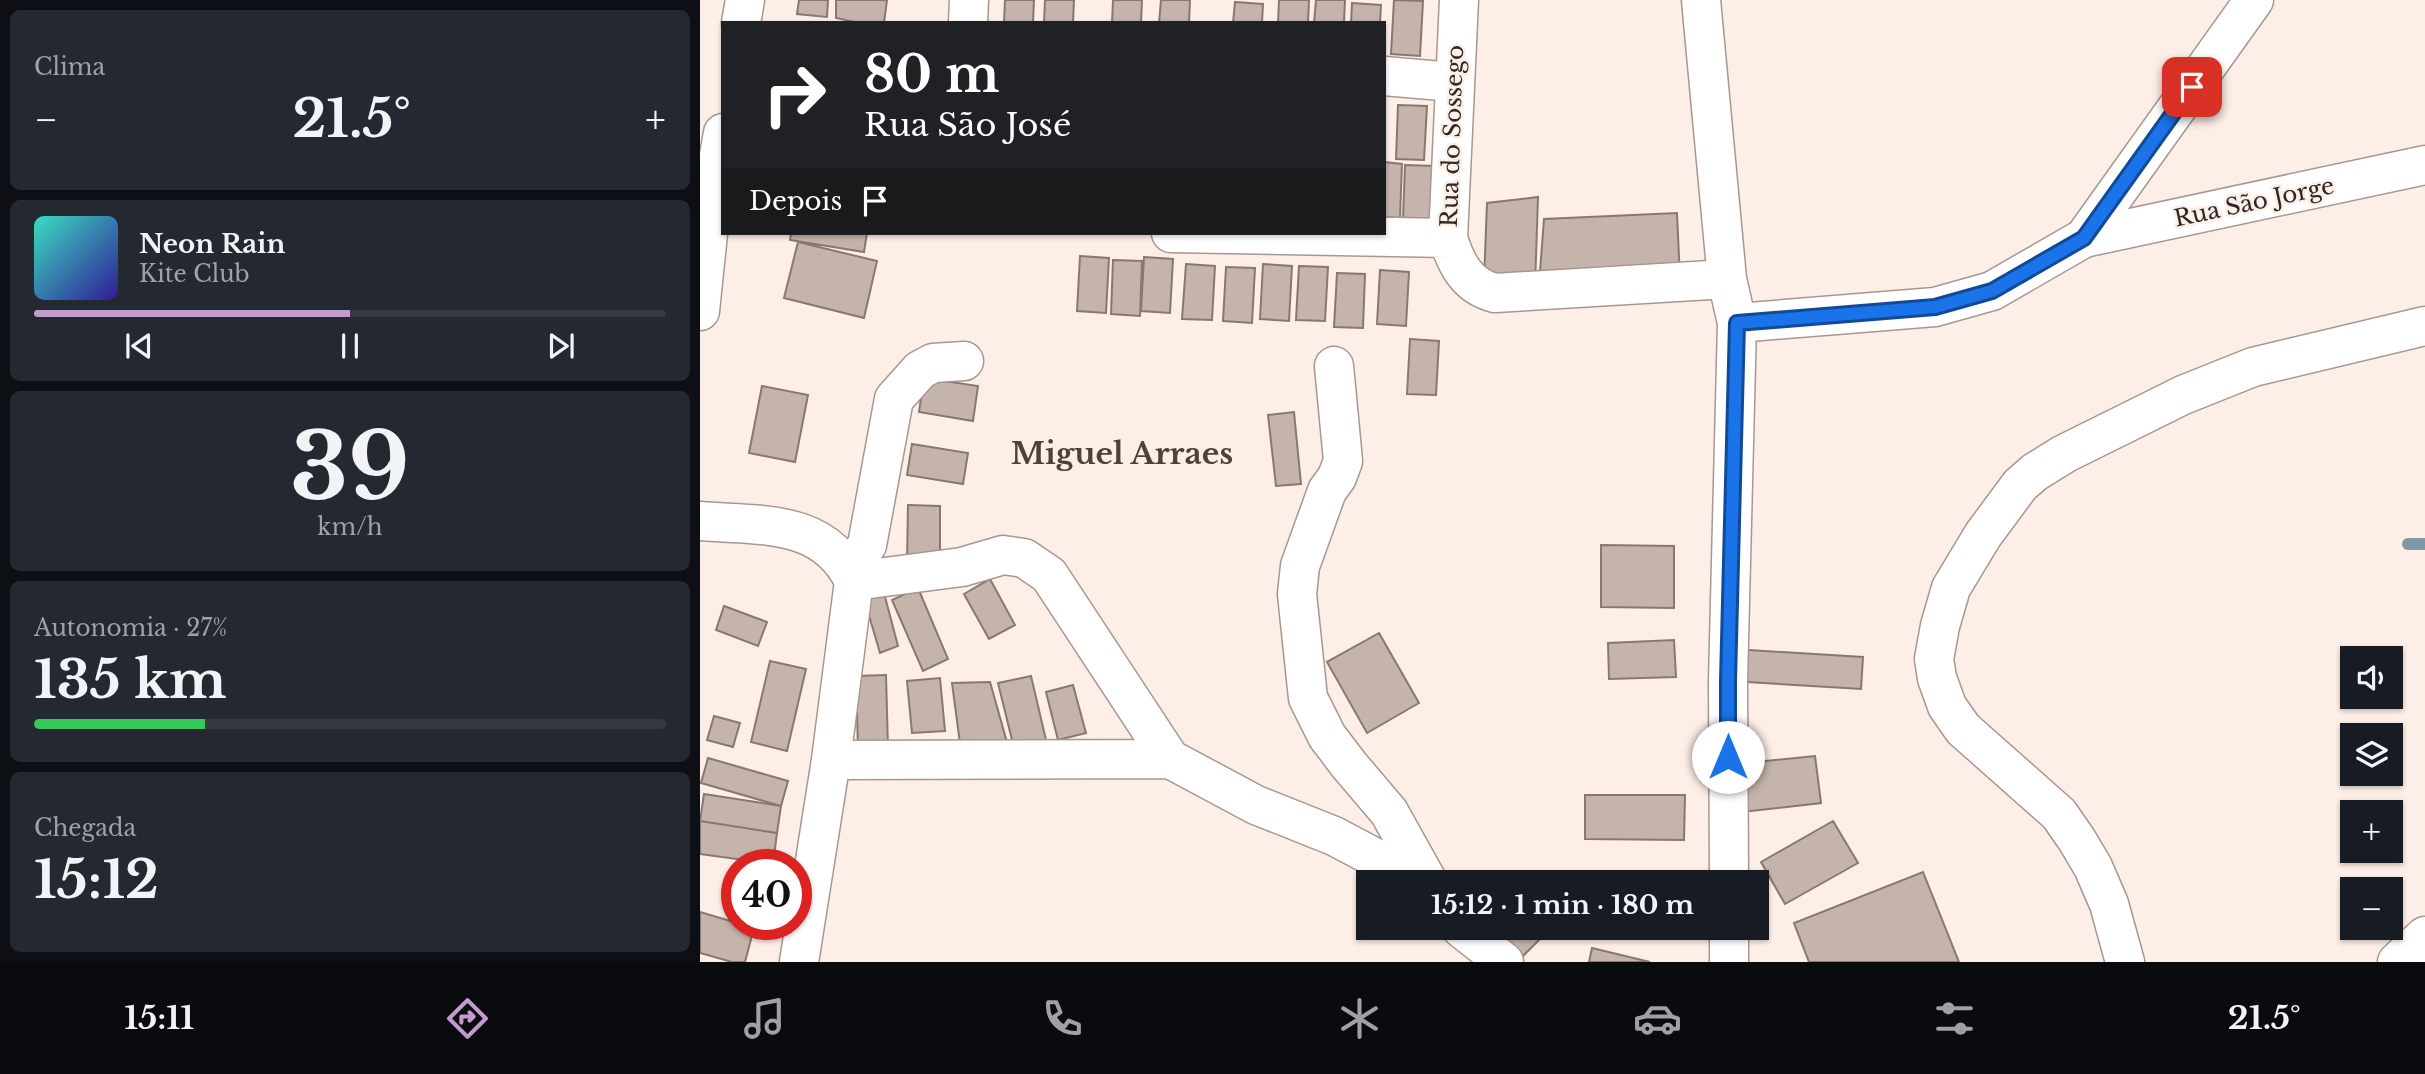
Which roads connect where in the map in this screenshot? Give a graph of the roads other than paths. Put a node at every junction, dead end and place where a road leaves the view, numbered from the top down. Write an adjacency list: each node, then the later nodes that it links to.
1 (745, 0): 6 (street)
2 (969, 0): 7 (street)
3 (1459, 0): 9 (street, Rua do Sossego)
4 (1701, 0): 15 (street)
5 (2253, 0): 14 (street)
6 (741, 21)
7 (968, 21)
8 (1386, 76): 9 (street)
9 (1453, 82): 13 (street, Rua do Sossego)
10 (721, 143): 16 (street)
11 (2425, 165): 14 (street, Rua São Jorge)
12 (1281, 235): 13 (street)
13 (1447, 238): 15 (street, Rua do Sossego)
14 (2084, 238): 17 (street)
15 (1727, 279): 17 (street)
16 (700, 311)
17 (1737, 323): 27 (street)
18 (2425, 326): 34 (street)
19 (964, 361): 22 (street)
20 (1334, 366): 26 (street)
21 (700, 520): 22 (street)
22 (851, 575): 23 (street); 24 (street)
23 (1170, 759): 24 (street); 25 (street)
24 (831, 760): 31 (street)
25 (1393, 870)
26 (1421, 870)
27 (1729, 870)
28 (2425, 936): 35 (street)
29 (1476, 940): 32 (street)
30 (1729, 940): 33 (street)
31 (799, 962)
32 (1504, 962)
33 (1729, 962)
34 (2125, 962)
35 (2397, 962)

